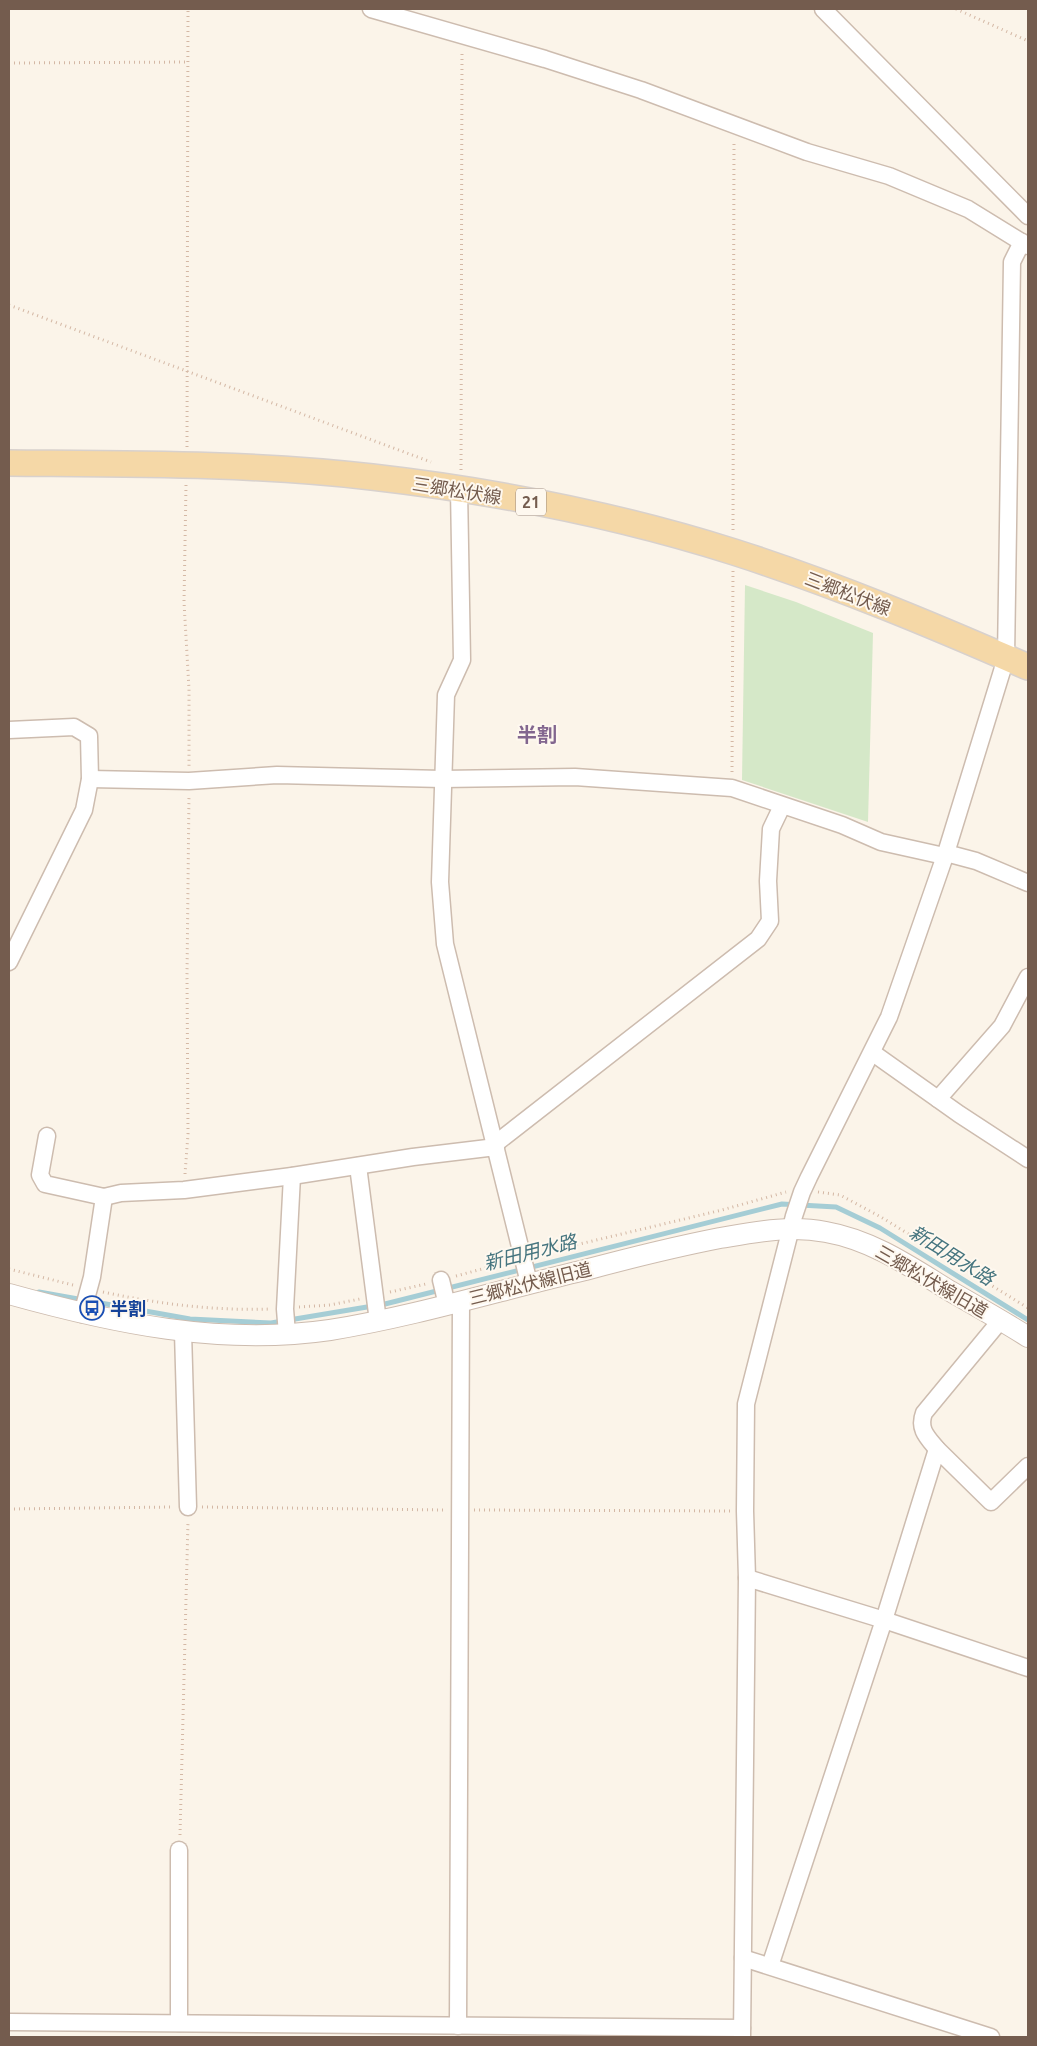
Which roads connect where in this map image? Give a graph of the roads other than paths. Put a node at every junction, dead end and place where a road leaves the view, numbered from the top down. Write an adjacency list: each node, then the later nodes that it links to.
1 (371, 9): 4 (street)
2 (823, 9): 3 (street)
3 (1028, 216)
4 (1025, 244): 7 (street)
5 (9, 463): 6 (main road, 三郷松伏線 / 21)
6 (457, 478): 7 (main road, 三郷松伏線 / 21); 10 (street)
7 (1017, 662): 12 (street)
8 (9, 730): 9 (street)
9 (90, 779): 10 (street); 14 (street)
10 (442, 779): 11 (street); 19 (street)
11 (782, 806): 12 (street); 19 (street)
12 (945, 854): 13 (street); 16 (street)
13 (1028, 883)
14 (9, 962)
15 (1028, 977): 17 (street)
16 (873, 1052): 17 (street); 24 (street)
17 (938, 1100): 20 (street)
18 (47, 1136): 23 (street)
19 (495, 1146): 21 (street); 25 (street)
20 (1028, 1159)
21 (358, 1166): 22 (street); 28 (street)
22 (292, 1176): 23 (street); 31 (street)
23 (104, 1197): 29 (street)
24 (793, 1222): 25 (street, 三郷松伏線旧道); 30 (street, 三郷松伏線旧道); 37 (street)
25 (528, 1278): 27 (street, 三郷松伏線旧道)
26 (9, 1294): 29 (street, 三郷松伏線旧道)
27 (449, 1295): 28 (street, 三郷松伏線旧道); 45 (street)
28 (376, 1309): 31 (street, 三郷松伏線旧道)
29 (84, 1310): 32 (street, 三郷松伏線旧道)
30 (1000, 1321): 33 (street, 三郷松伏線旧道); 34 (street)
31 (286, 1322): 32 (street, 三郷松伏線旧道)
32 (183, 1332): 36 (street)
33 (1028, 1337)
34 (937, 1449): 35 (street); 38 (street)
35 (1028, 1466)
36 (188, 1507)
37 (747, 1578): 38 (street); 41 (street)
38 (884, 1620): 39 (street); 42 (street)
39 (1028, 1668)
40 (179, 1850): 44 (street)
41 (742, 1958): 42 (street); 46 (street)
42 (770, 1966): 47 (street)
43 (9, 2022): 44 (street)
44 (179, 2023): 45 (street)
45 (458, 2026): 46 (street)
46 (742, 2033)
47 (991, 2037)

